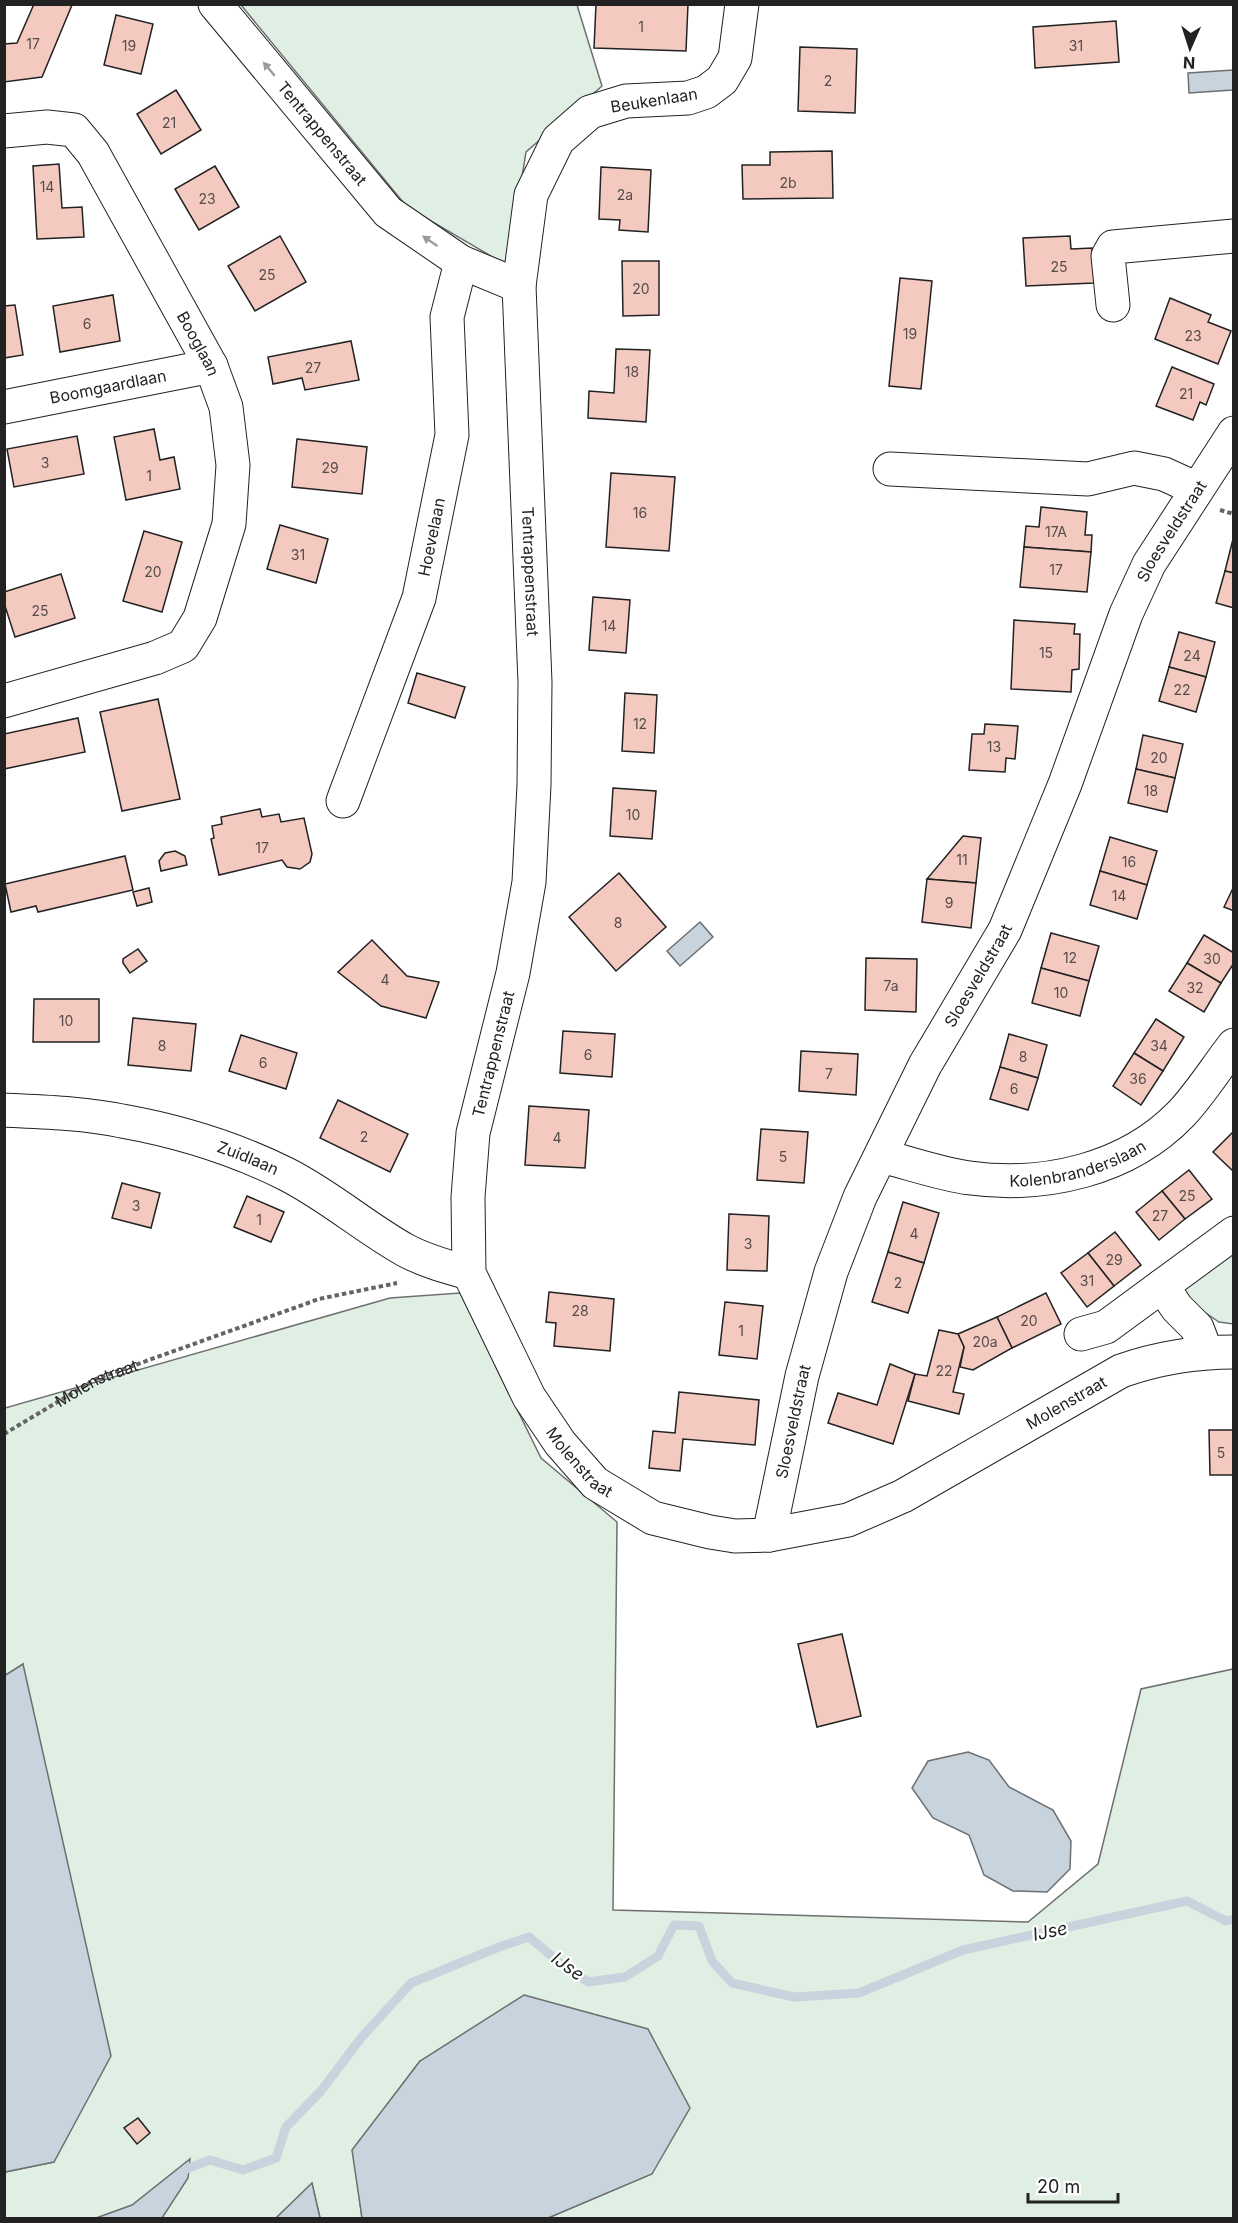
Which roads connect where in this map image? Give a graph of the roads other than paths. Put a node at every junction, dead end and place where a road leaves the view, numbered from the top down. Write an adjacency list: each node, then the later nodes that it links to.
1 (215, 4): 5 (street, Tentrappenstraat, one-way to 1)
2 (742, 4): 6 (street, Beukenlaan)
3 (4, 131): 8 (street, Booglaan)
4 (1233, 236): 7 (street)
5 (461, 262): 6 (street, Tentrappenstraat); 14 (street, Hoevelaan)
6 (519, 286): 19 (street, Tentrappenstraat)
7 (1113, 304)
8 (212, 366): 9 (street, Boomgaardlaan); 13 (street, Booglaan)
9 (4, 407)
10 (1233, 433): 12 (street, Sloesveldstraat)
11 (890, 469): 12 (street)
12 (1197, 489): 17 (street, Sloesveldstraat)
13 (4, 701)
14 (343, 801)
15 (1233, 1045): 17 (street, Kolenbranderslaan)
16 (4, 1110): 19 (street, Zuidlaan)
17 (881, 1156): 23 (street, Sloesveldstraat)
18 (1233, 1233): 20 (street)
19 (469, 1273): 23 (street, Molenstraat)
20 (1162, 1286): 21 (street); 22 (street)
21 (1081, 1334)
22 (1220, 1352): 23 (street, Molenstraat)
23 (769, 1535)

